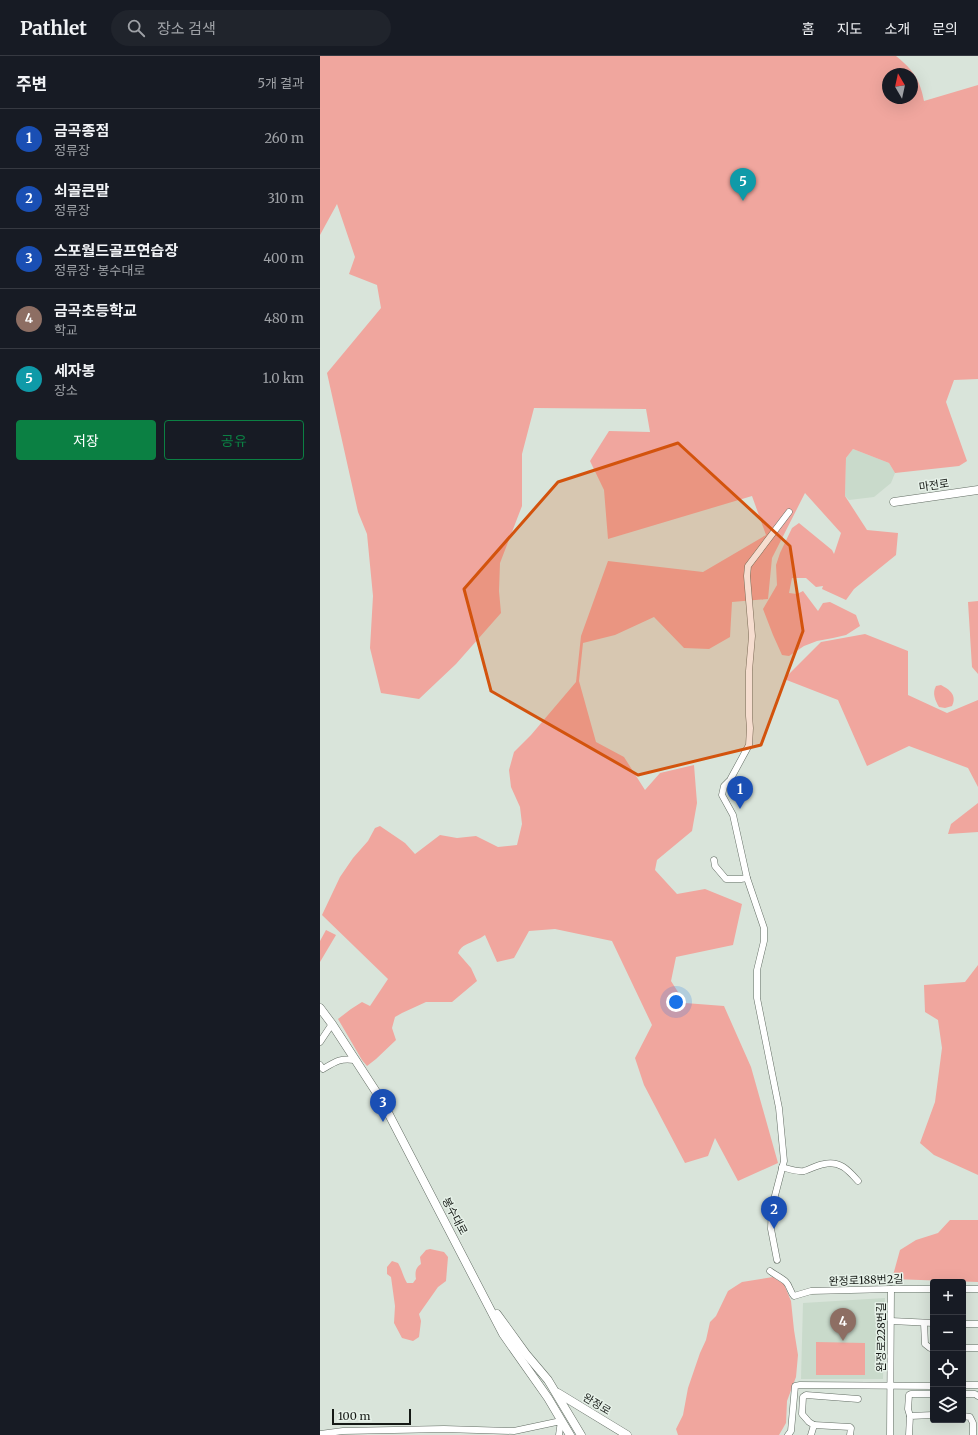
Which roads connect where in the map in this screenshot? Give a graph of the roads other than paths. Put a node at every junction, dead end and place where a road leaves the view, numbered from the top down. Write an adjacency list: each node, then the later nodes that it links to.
1 (978, 490): 2 (main road, 마전로)
2 (894, 502)
3 (789, 512): 5 (street)
4 (714, 860): 5 (street)
5 (747, 878): 11 (street)
6 (320, 1008): 7 (main road, 봉수대로)
7 (332, 1024): 8 (street); 9 (main road, 봉수대로)
8 (320, 1042)
9 (355, 1060): 10 (street); 19 (main road, 봉수대로)
10 (320, 1065)
11 (782, 1167): 12 (street); 13 (street)
12 (858, 1181)
13 (777, 1260)
14 (770, 1271): 15 (street, 완정로188번2길)
15 (891, 1289): 16 (street, 완정로188번2길); 20 (street, 완정로228번길)
16 (930, 1289)
17 (966, 1289): 18 (street)
18 (978, 1289)
19 (484, 1295): 28 (main road, 봉수대로); 32 (main road)
20 (891, 1321): 21 (street); 30 (street, 완정로228번길)
21 (924, 1323): 22 (street); 25 (street)
22 (930, 1324)
23 (966, 1324): 24 (street)
24 (978, 1324)
25 (930, 1348)
26 (966, 1348): 27 (street)
27 (978, 1348)
28 (525, 1366): 32 (main road, 완정로); 40 (main road, 봉수대로)
29 (976, 1385): 35 (street)
30 (891, 1386): 31 (street, 완정로228번길); 47 (street); 50 (street, 완정로228번길)
31 (930, 1386)
32 (556, 1392): 42 (main road); 46 (main road, 완정로)
33 (930, 1394): 38 (street)
34 (966, 1394): 35 (street)
35 (977, 1395)
36 (858, 1399): 41 (street)
37 (930, 1415): 38 (street)
38 (910, 1416): 51 (street)
39 (966, 1416): 52 (street)
40 (561, 1421): 43 (street); 44 (street); 45 (main road, 봉수대로)
41 (814, 1425): 48 (street); 49 (street)
42 (580, 1433): 45 (main road)
43 (320, 1434)
44 (559, 1435)
45 (569, 1435)
46 (627, 1435)
47 (788, 1435)
48 (811, 1435)
49 (850, 1435)
50 (890, 1435)
51 (909, 1435)
52 (973, 1435)

